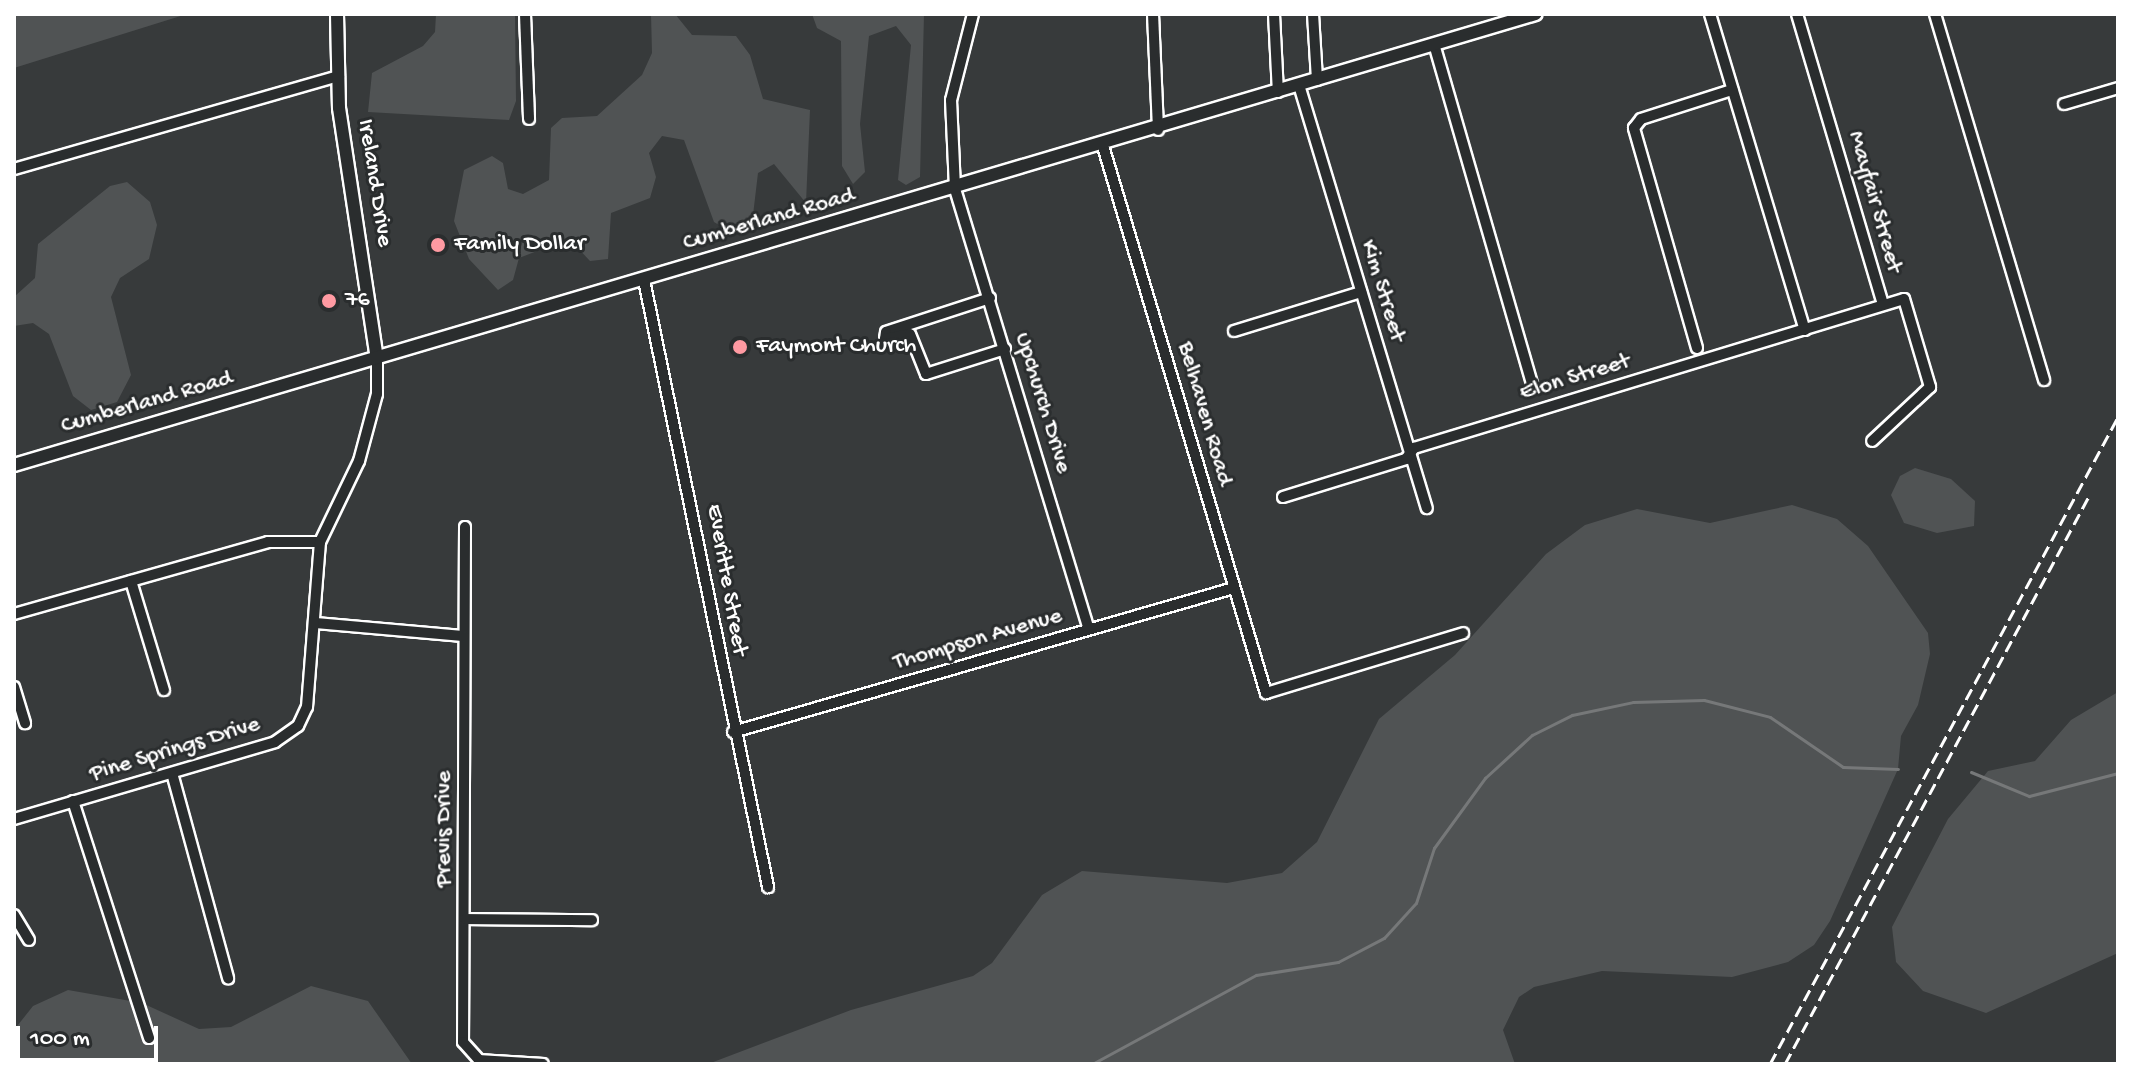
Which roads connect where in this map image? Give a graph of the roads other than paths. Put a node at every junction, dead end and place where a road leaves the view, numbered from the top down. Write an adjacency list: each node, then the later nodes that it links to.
1 (337, 14): 12 (main road, Ireland Drive)
2 (525, 14): 19 (street)
3 (973, 14): 23 (street, Upchurch Drive)
4 (1153, 14): 20 (street)
5 (1274, 14): 17 (street)
6 (1313, 14): 13 (street)
7 (1536, 14): 11 (main road, Cumberland Road)
8 (1710, 14): 16 (street)
9 (1797, 14): 27 (street, Mayfair Street)
10 (1935, 14): 33 (street)
11 (1434, 44): 13 (main road, Cumberland Road); 34 (street)
12 (339, 76): 22 (street); 32 (main road, Ireland Drive)
13 (1317, 80): 14 (main road, Cumberland Road)
14 (1299, 85): 17 (main road, Cumberland Road); 25 (street, Kim Street)
15 (2118, 88): 18 (street)
16 (1732, 90): 28 (street); 30 (street)
17 (1278, 92): 20 (main road, Cumberland Road)
18 (2064, 104)
19 (529, 119)
20 (1158, 130): 21 (main road, Cumberland Road)
21 (1103, 146): 23 (main road, Cumberland Road); 43 (street, Belhaven Road)
22 (14, 169)
23 (955, 189): 24 (main road, Cumberland Road); 26 (street, Upchurch Drive)
24 (644, 280): 32 (main road, Cumberland Road); 52 (street, Everitte Street)
25 (1361, 292): 29 (street); 36 (street, Kim Street)
26 (990, 298): 31 (street, Upchurch Drive); 31 (street)
27 (1883, 305): 28 (street, Elon Street); 35 (street, Mayfair Street)
28 (1805, 330): 36 (street, Elon Street)
29 (1234, 331)
30 (1697, 348)
31 (1005, 349): 46 (street, Upchurch Drive)
32 (377, 358): 37 (main road, Cumberland Road); 41 (street, Pine Springs Drive)
33 (2044, 380)
34 (1533, 386)
35 (1872, 441)
36 (1410, 452): 38 (street, Elon Street); 39 (street, Kim Street)
37 (14, 465)
38 (1283, 497)
39 (1427, 508)
40 (465, 527): 48 (street, Previs Drive)
41 (320, 542): 42 (street); 45 (street, Pine Springs Drive)
42 (131, 581): 44 (street); 50 (street)
43 (1234, 588): 46 (street, Thompson Avenue); 47 (street, Belhaven Road)
44 (14, 614)
45 (315, 623): 48 (street); 53 (street, Pine Springs Drive)
46 (1089, 629): 52 (street, Thompson Avenue)
47 (1463, 633)
48 (463, 636): 58 (street, Previs Drive)
49 (14, 687): 51 (street)
50 (164, 690)
51 (25, 723)
52 (733, 732): 56 (street, Everitte Street)
53 (172, 773): 54 (street, Pine Springs Drive); 61 (street)
54 (73, 801): 55 (street, Pine Springs Drive); 62 (street)
55 (14, 819)
56 (768, 887)
57 (14, 915): 60 (street)
58 (465, 919): 59 (street); 63 (street, Previs Drive)
59 (592, 920)
60 (29, 940)
61 (228, 978)
62 (149, 1038)
63 (543, 1064)

